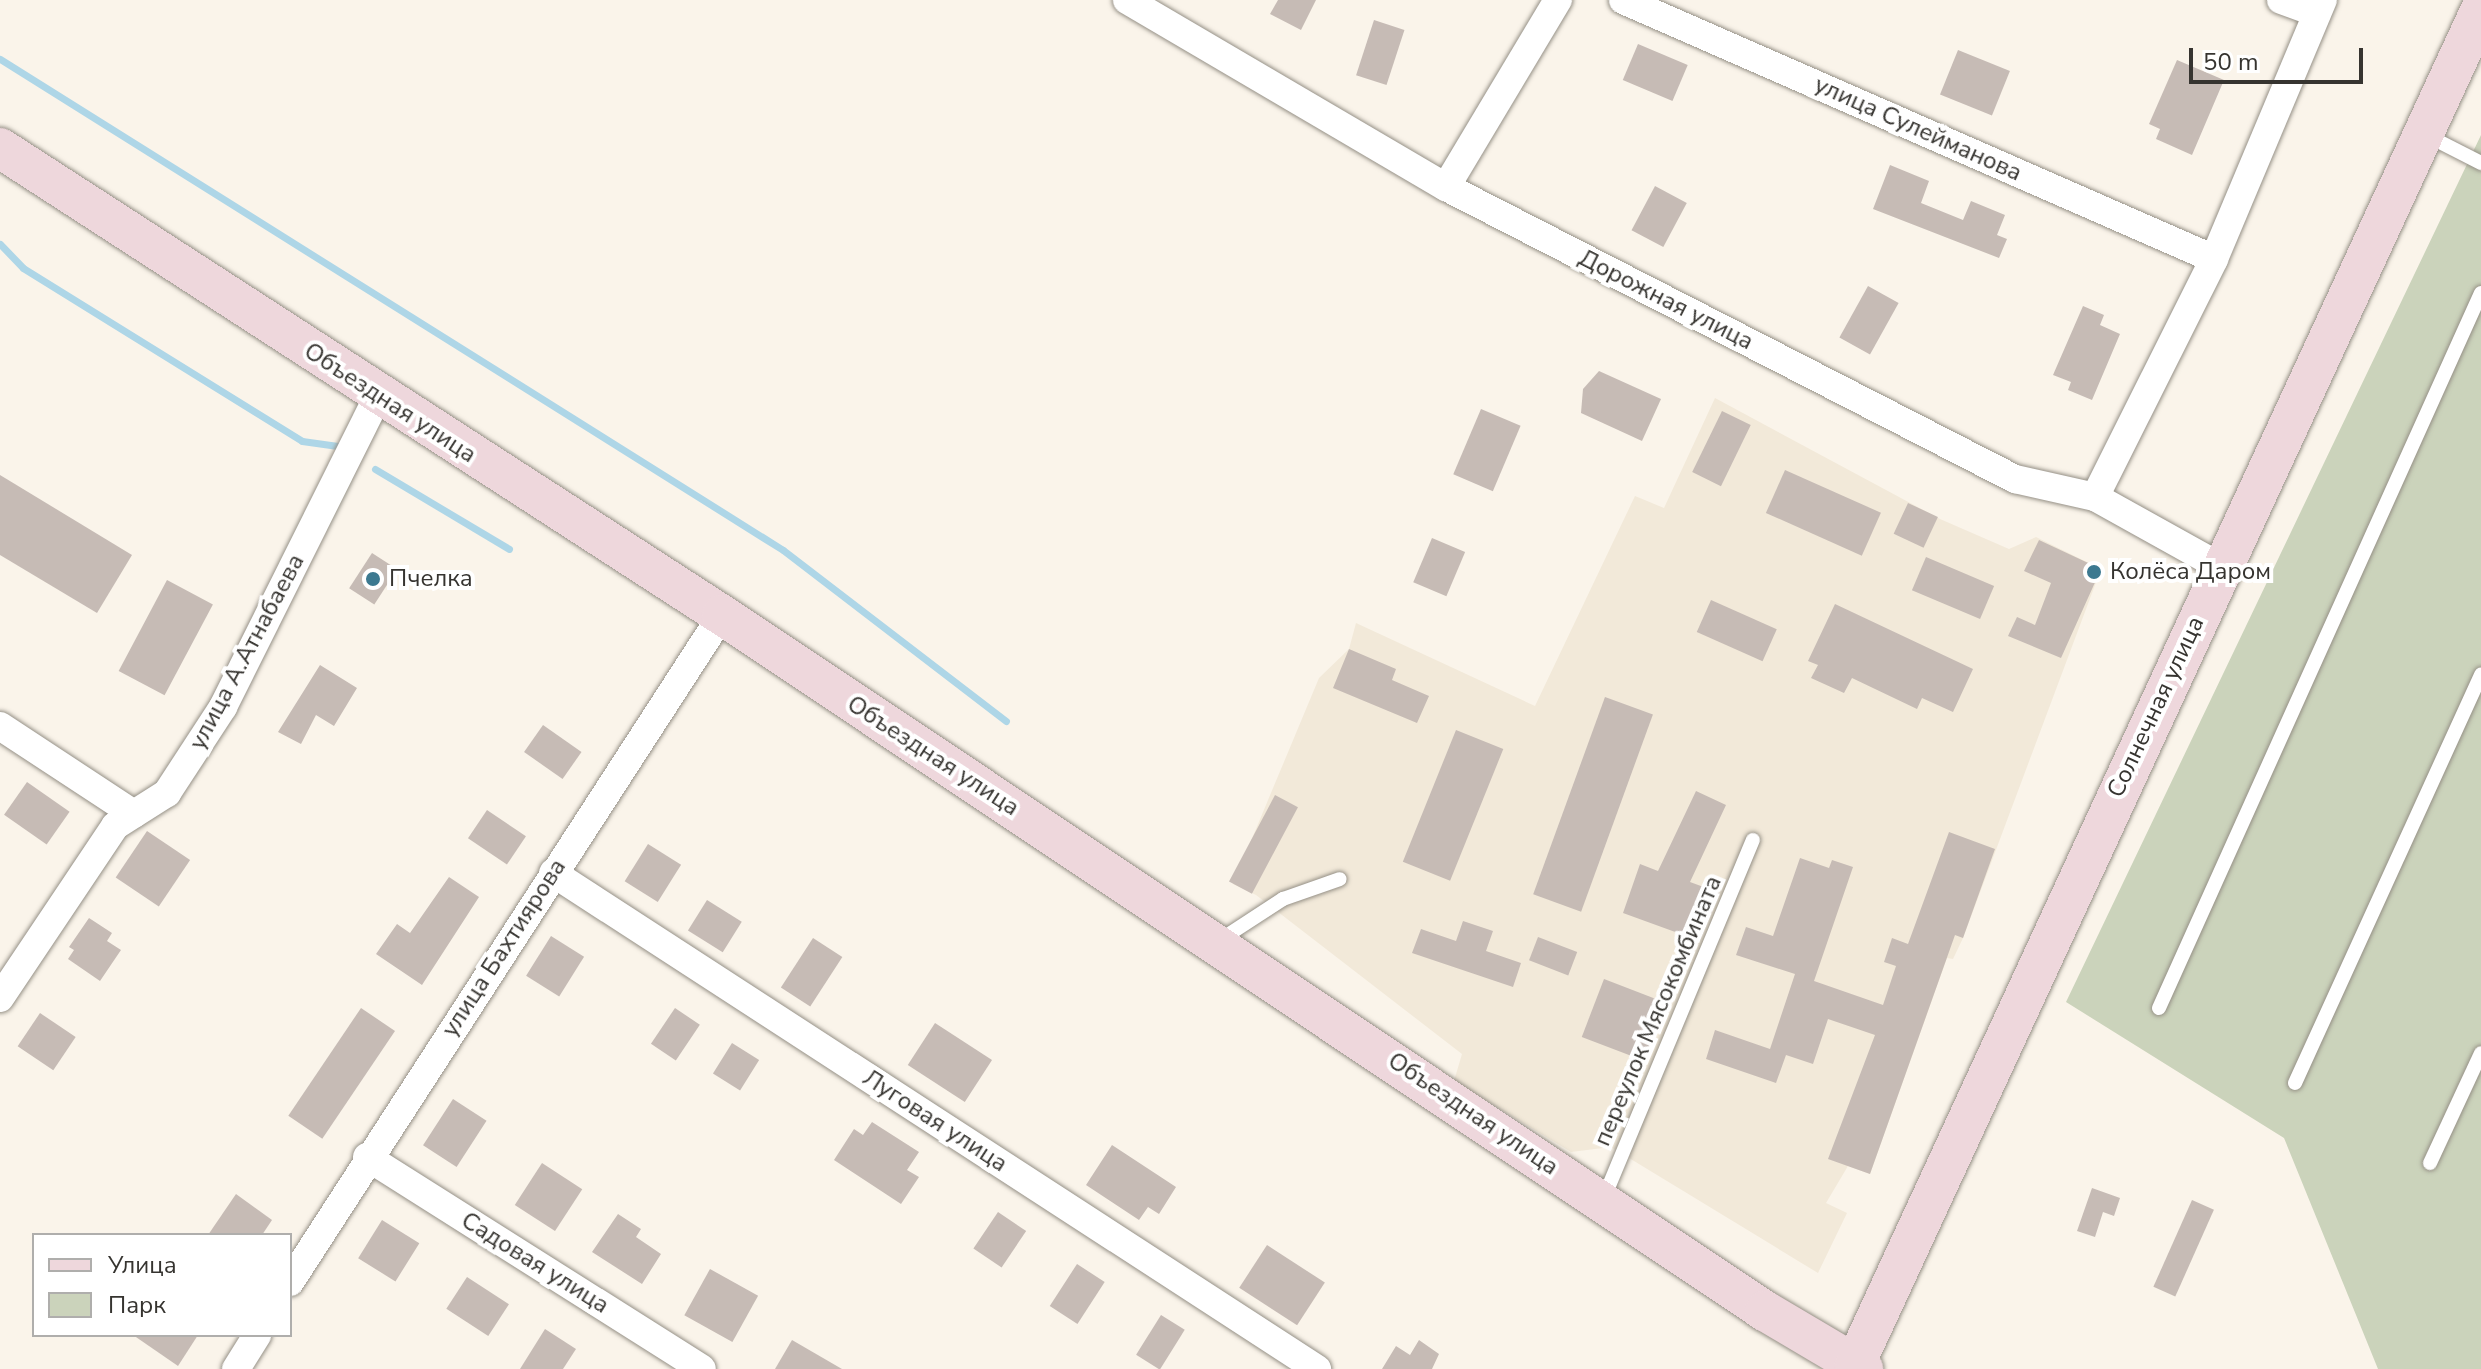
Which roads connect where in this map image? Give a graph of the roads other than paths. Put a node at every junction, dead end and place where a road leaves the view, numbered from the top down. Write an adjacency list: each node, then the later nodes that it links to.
1 (1127, 0): 10 (street, Дорожная улица)
2 (1558, 0): 10 (street)
3 (1623, 0): 11 (street, улица Сулейманова)
4 (2281, 0): 5 (street)
5 (2320, 7): 11 (street)
6 (2481, 9): 7 (main road, Солнечная улица)
7 (2426, 135): 9 (lane); 15 (main road, Солнечная улица)
8 (0, 148): 13 (main road, Объездная улица)
9 (2481, 163)
10 (1446, 187): 14 (street, Дорожная улица)
11 (2214, 259): 14 (street)
12 (2481, 293): 25 (lane)
13 (378, 396): 16 (main road, Объездная улица); 19 (street, улица А.Атнабаева)
14 (2095, 497): 15 (street, Дорожная улица)
15 (2221, 567): 33 (main road, Солнечная улица)
16 (722, 615): 21 (street, улица Бахтиярова); 23 (main road, Объездная улица)
17 (2481, 674): 27 (lane)
18 (0, 726): 19 (street)
19 (134, 814): 24 (street, улица А.Атнабаева)
20 (1753, 840): 30 (lane, переулок Мясокомбината)
21 (553, 873): 28 (street, улица Бахтиярова); 36 (street, Луговая улица)
22 (1340, 879): 23 (lane)
23 (1217, 943): 30 (main road, Объездная улица)
24 (0, 998)
25 (2159, 1008)
26 (2481, 1053): 29 (lane)
27 (2295, 1083)
28 (367, 1157): 31 (street, улица Бахтиярова); 35 (street, Садовая улица)
29 (2430, 1163)
30 (1603, 1200): 33 (main road, Объездная улица)
31 (292, 1279)
32 (256, 1337): 34 (street)
33 (1859, 1366)
34 (236, 1369)
35 (702, 1369)
36 (1317, 1369)

